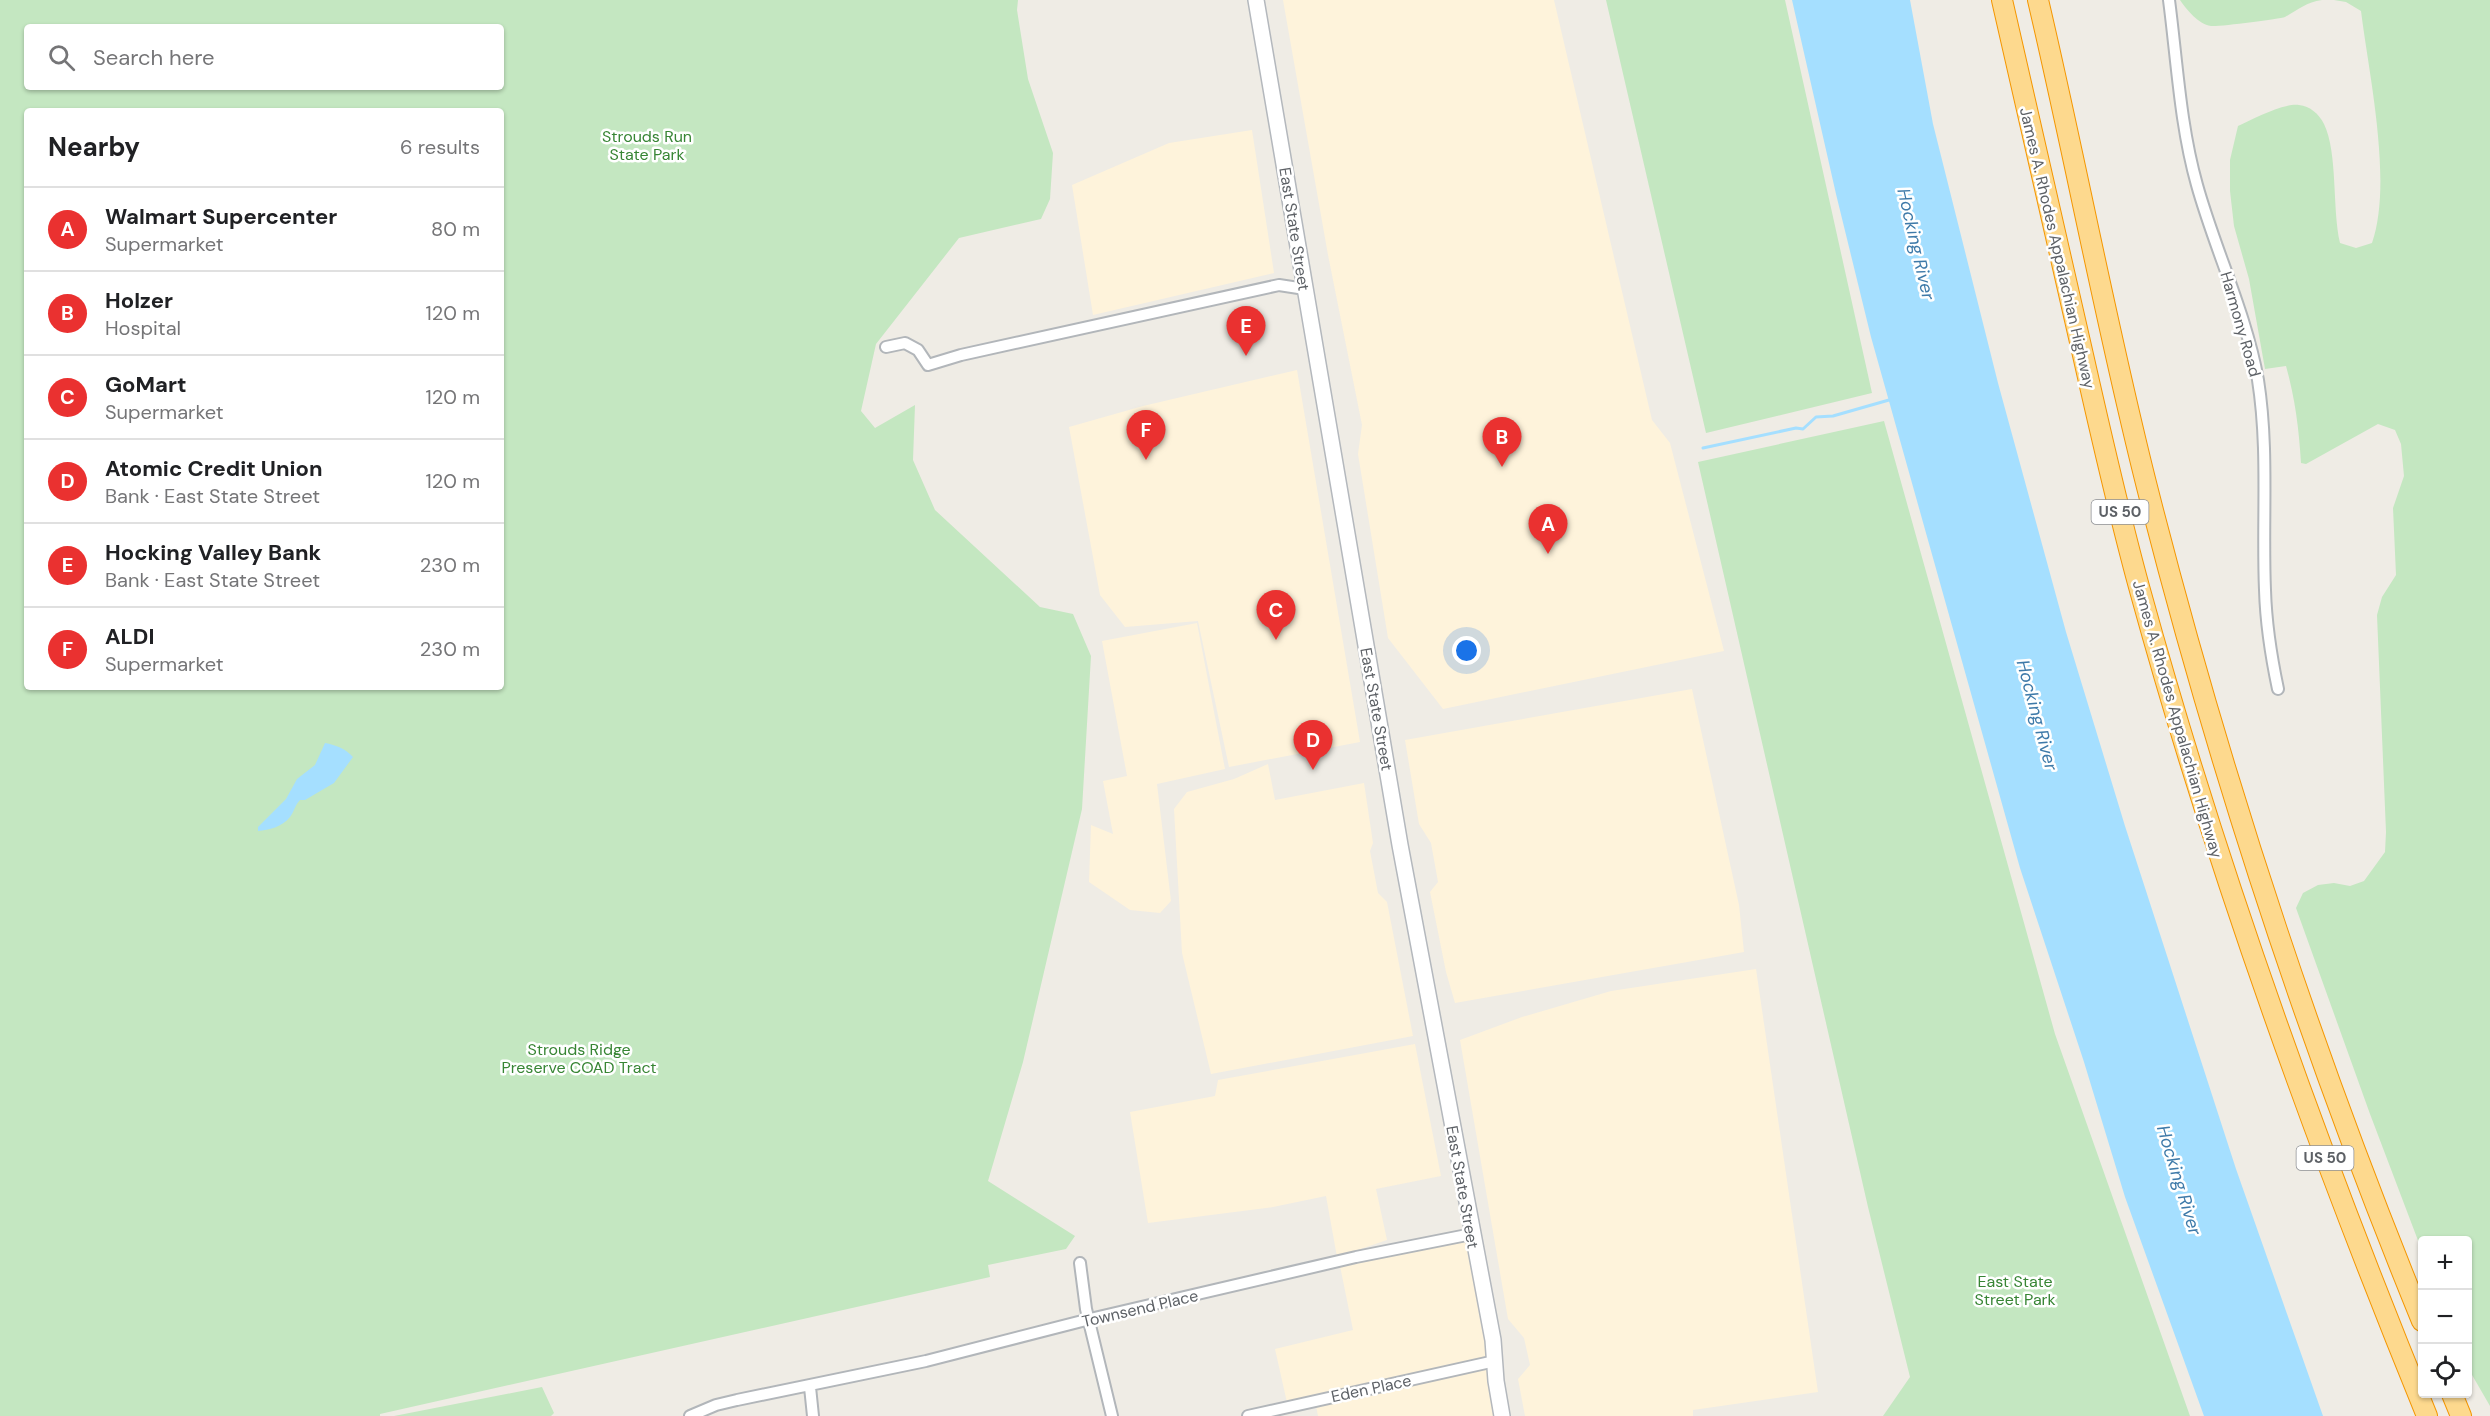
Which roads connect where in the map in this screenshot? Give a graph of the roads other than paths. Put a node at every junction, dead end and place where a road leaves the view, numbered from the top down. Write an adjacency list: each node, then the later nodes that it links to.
1 (1256, 0): 5 (main road, East State Street)
2 (2002, 0): 20 (highway, James A. Rhodes Appalachian Highway / US 50)
3 (2038, 0): 10 (highway, James A. Rhodes Appalachian Highway / US 50)
4 (2169, 0): 7 (street, Harmony Road)
5 (1305, 289): 6 (street); 8 (main road, East State Street)
6 (886, 347)
7 (2278, 689)
8 (1472, 1234): 11 (street, Townsend Place); 12 (main road, East State Street)
9 (1080, 1263): 11 (street)
10 (2418, 1311)
11 (1090, 1319): 13 (street, Townsend Place); 17 (street)
12 (1495, 1361): 18 (street, Eden Place); 19 (main road, East State Street)
13 (810, 1387): 15 (street, Townsend Place); 16 (street)
14 (2454, 1398): 21 (highway)
15 (690, 1416)
16 (813, 1416)
17 (1112, 1416)
18 (1248, 1416)
19 (1502, 1416)
20 (2427, 1416)
21 (2462, 1416)

